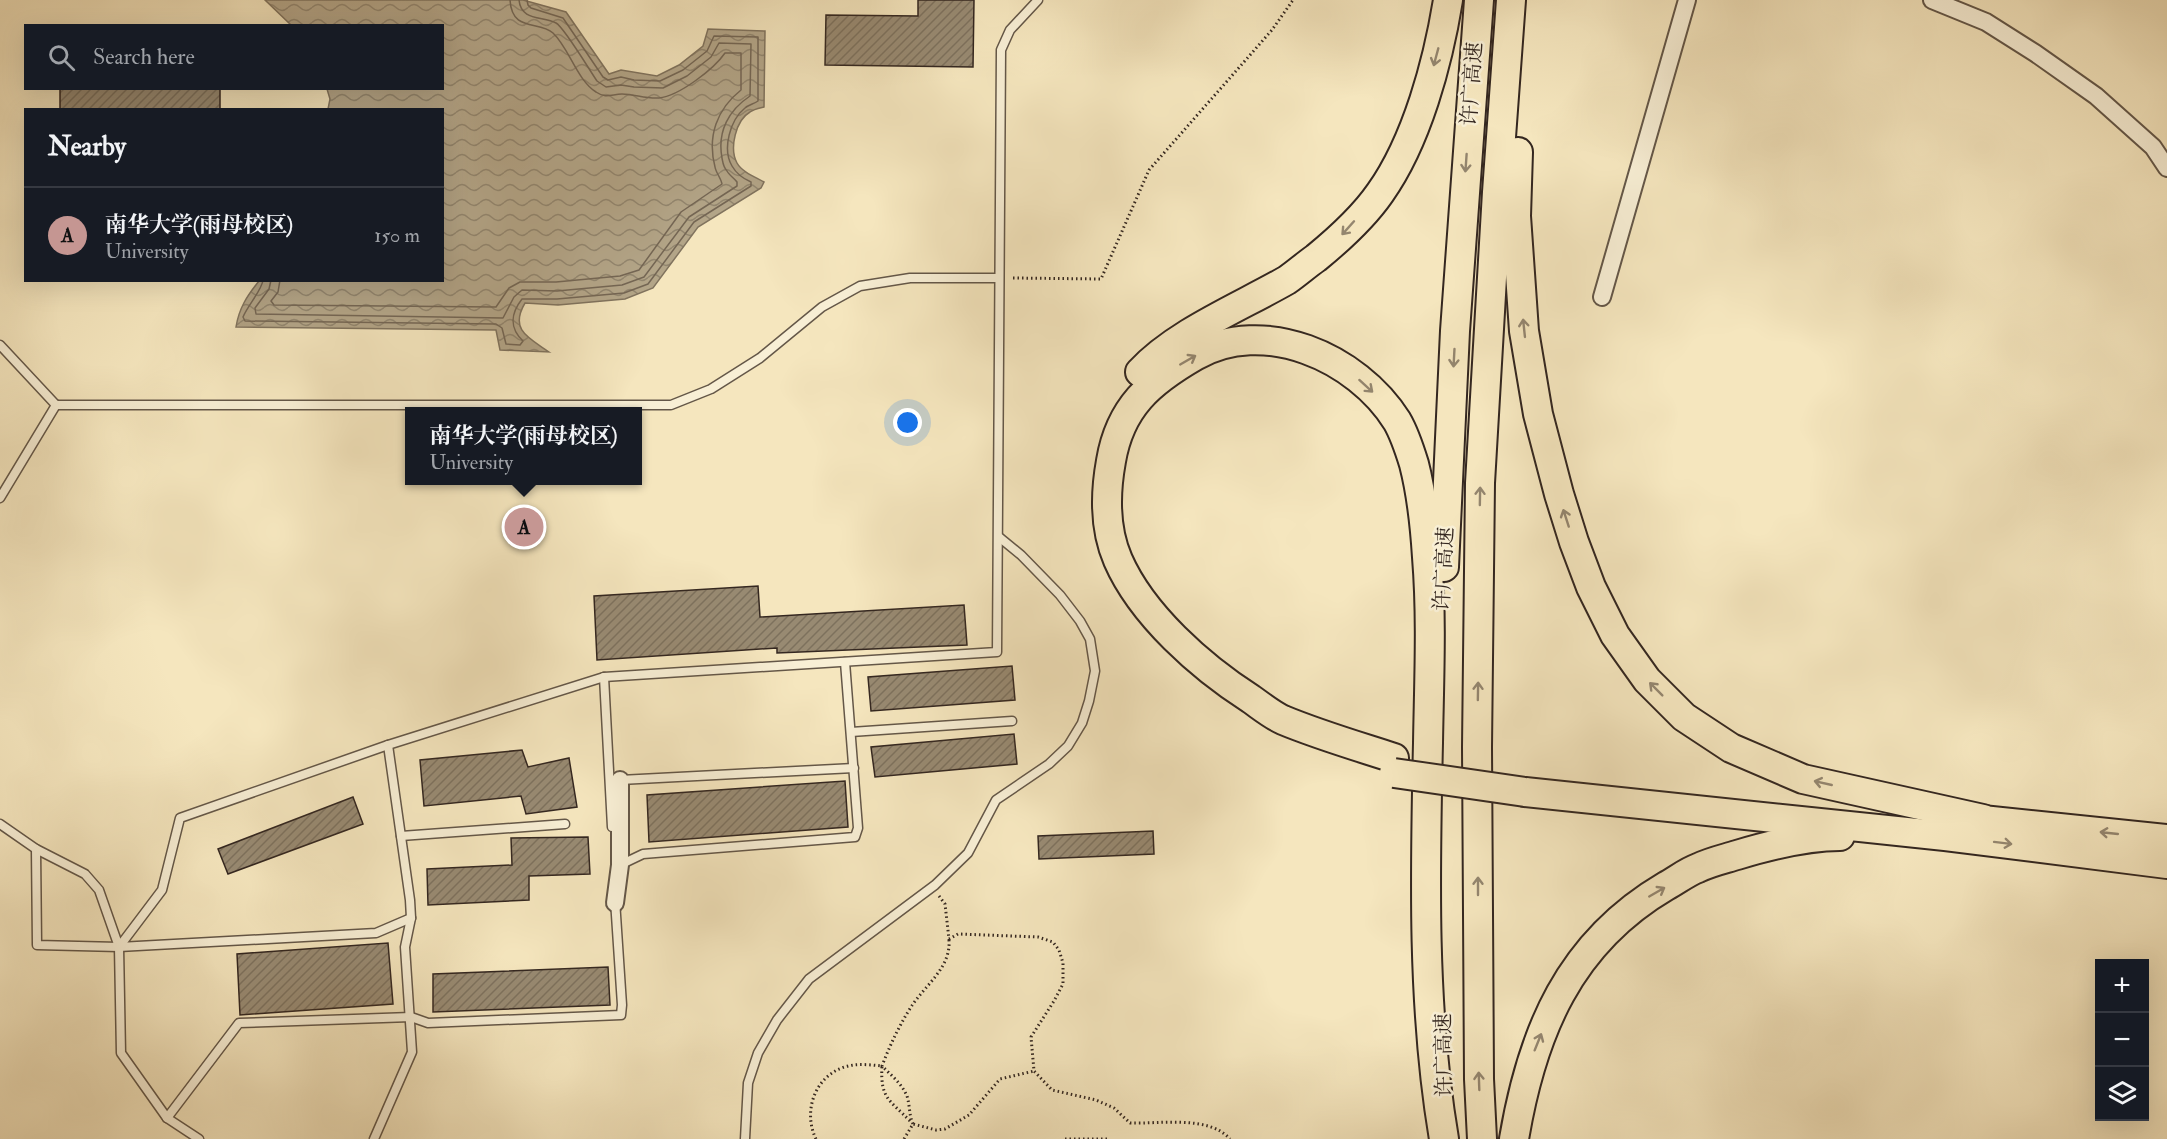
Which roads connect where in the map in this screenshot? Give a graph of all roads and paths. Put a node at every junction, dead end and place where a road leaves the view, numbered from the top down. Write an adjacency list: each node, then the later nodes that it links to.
1 (1038, 0): 10 (lane)
2 (1293, 0): 10 (path)
3 (1448, 0): 21 (highway, one-way to 21)
4 (1479, 0): 52 (highway, 许广高速, one-way to 52)
5 (1511, 0): 53 (highway, 许广高速, one-way to 5)
6 (1526, 0): 25 (highway, one-way to 6)
7 (1687, 0): 11 (street)
8 (1932, 0): 9 (street)
9 (2167, 168)
10 (999, 278): 13 (lane); 15 (lane)
11 (1602, 297)
12 (0, 345): 13 (lane)
13 (56, 405): 14 (lane)
14 (0, 498)
15 (999, 537): 16 (lane); 34 (lane)
16 (845, 662): 17 (lane); 19 (lane)
17 (604, 677): 20 (lane); 35 (lane)
18 (1012, 721): 19 (lane)
19 (851, 732): 22 (lane)
20 (388, 745): 28 (lane); 38 (lane)
21 (1394, 766): 24 (highway); 52 (highway, one-way to 52)
22 (854, 768): 23 (lane); 33 (lane)
23 (620, 780): 33 (street)
24 (1525, 784): 25 (highway); 29 (highway)
25 (1983, 819): 30 (highway, one-way to 25)
26 (0, 824): 31 (lane)
27 (565, 824): 28 (lane)
28 (401, 836): 36 (lane)
29 (1945, 836): 32 (highway, one-way to 32); 54 (highway, one-way to 29)
30 (2167, 839)
31 (36, 849): 38 (lane); 38 (lane)
32 (2167, 864)
33 (620, 865): 35 (street)
34 (933, 886): 37 (path); 46 (lane)
35 (615, 903): 39 (lane)
36 (411, 918): 38 (lane); 39 (lane)
37 (949, 939): 40 (path); 41 (path)
38 (118, 947): 42 (lane)
39 (411, 1017): 42 (lane); 45 (lane)
40 (882, 1066): 43 (path); 43 (path); 47 (path)
41 (1034, 1071): 43 (path); 51 (path)
42 (167, 1118): 44 (lane)
43 (913, 1124): 48 (path)
44 (199, 1139)
45 (375, 1139)
46 (745, 1139)
47 (816, 1139)
48 (904, 1139)
49 (1065, 1139): 50 (path)
50 (1107, 1139)
51 (1230, 1139)
52 (1445, 1139)
53 (1482, 1139)
54 (1514, 1139)

